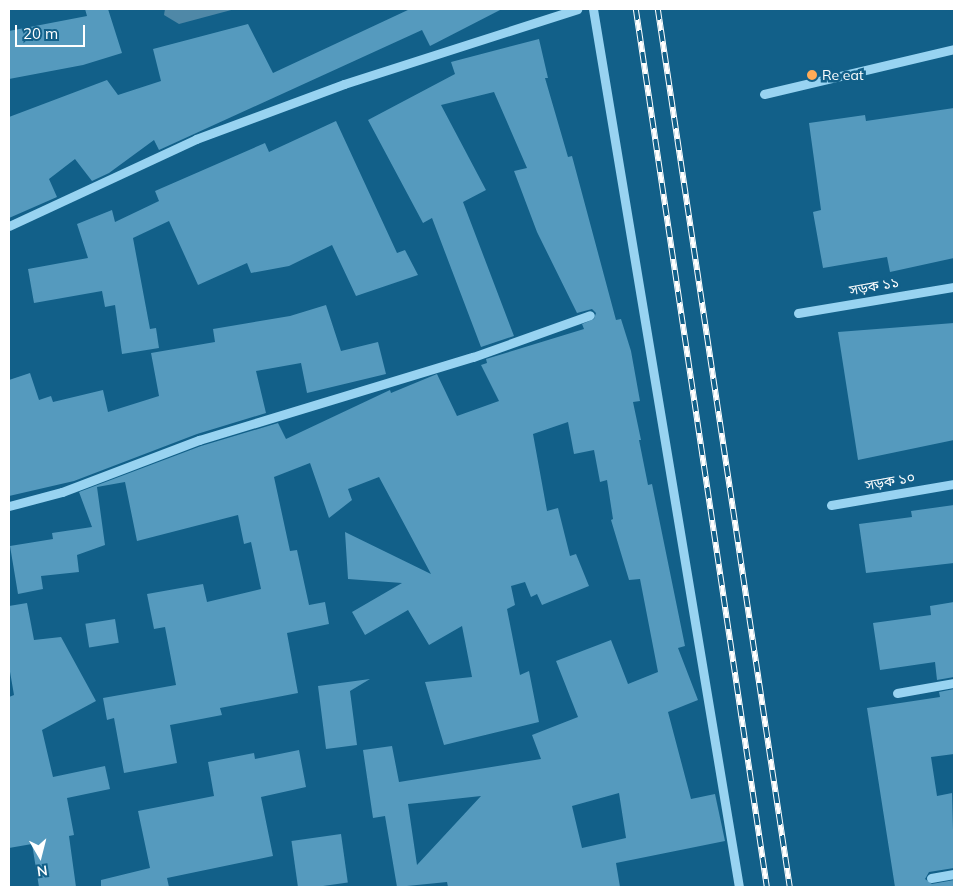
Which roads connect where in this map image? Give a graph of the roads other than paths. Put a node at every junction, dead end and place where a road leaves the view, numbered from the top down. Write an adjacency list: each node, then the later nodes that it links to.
1 (576, 9): 5 (street)
2 (593, 9): 16 (street)
3 (954, 49): 4 (street)
4 (764, 94)
5 (9, 226)
6 (954, 287): 7 (street, সড়ক ১১)
7 (798, 313)
8 (590, 314): 11 (street)
9 (954, 484): 10 (street, সড়ক ১০)
10 (831, 505)
11 (9, 506)
12 (954, 683): 13 (street)
13 (897, 693)
14 (954, 874): 15 (street)
15 (932, 878)
16 (739, 887)

